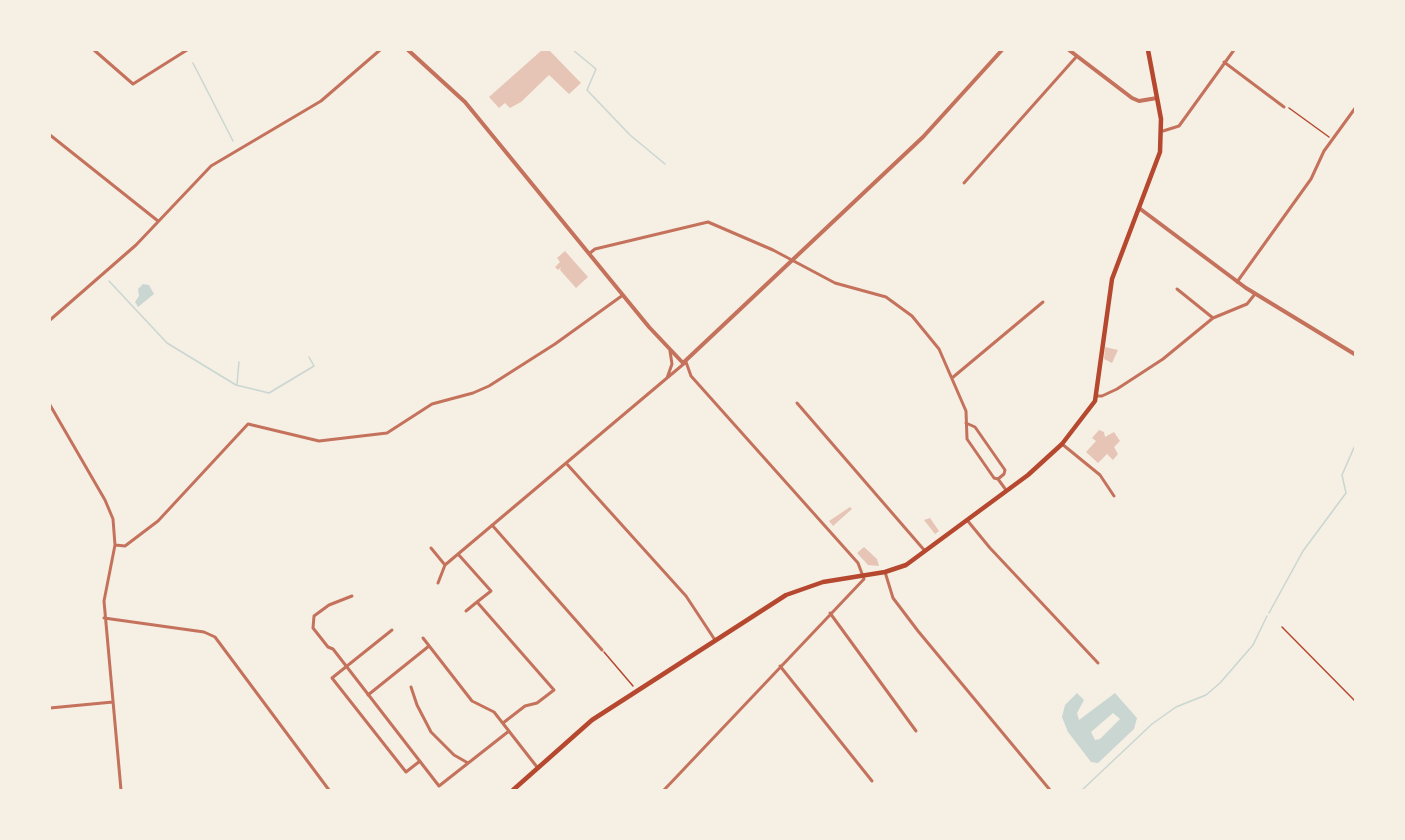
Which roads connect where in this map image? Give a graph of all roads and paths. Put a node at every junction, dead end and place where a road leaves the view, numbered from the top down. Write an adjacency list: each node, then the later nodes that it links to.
1 (94, 50): 2 (street)
2 (187, 50)
3 (380, 50): 19 (street)
4 (408, 50): 20 (street)
5 (1002, 50): 21 (street)
6 (1069, 50): 9 (street)
7 (1148, 50): 11 (main road)
8 (1234, 50): 10 (street)
9 (1077, 56): 11 (street); 17 (street)
10 (1224, 62): 12 (street); 14 (street)
11 (1157, 98): 14 (main road)
12 (1284, 107): 16 (path)
13 (1356, 107): 16 (street)
14 (1162, 131): 18 (main road)
15 (50, 135): 19 (street)
16 (1332, 139): 22 (street)
17 (964, 183)
18 (1139, 208): 22 (street); 34 (main road)
19 (158, 221): 28 (street)
20 (590, 253): 21 (street); 25 (street)
21 (793, 260): 31 (street); 32 (street)
22 (1237, 282): 24 (street)
23 (1177, 289): 27 (street)
24 (1255, 294): 27 (street); 30 (street)
25 (623, 295): 29 (street); 45 (street)
26 (1043, 302): 32 (street)
27 (1213, 318): 34 (street)
28 (50, 320)
29 (670, 351): 31 (street); 33 (street)
30 (1356, 355)
31 (686, 362): 33 (street); 51 (street)
32 (952, 378): 37 (street)
33 (666, 379): 39 (street)
34 (1096, 396): 38 (main road)
35 (797, 403): 47 (street)
36 (50, 405): 45 (street)
37 (966, 423): 40 (street); 40 (street)
38 (1062, 444): 41 (main road); 42 (street)
39 (566, 463): 44 (street); 61 (street)
40 (998, 479): 41 (street)
41 (1006, 490): 43 (main road)
42 (1114, 496)
43 (967, 520): 47 (main road); 64 (street)
44 (492, 525): 48 (street); 63 (street)
45 (115, 545): 57 (street)
46 (431, 548): 49 (street)
47 (925, 551): 50 (main road)
48 (458, 554): 49 (street); 54 (street)
49 (445, 565): 52 (street)
50 (885, 572): 51 (main road); 84 (street)
51 (863, 574): 56 (street); 61 (main road)
52 (438, 583)
53 (352, 596): 66 (street)
54 (477, 602): 55 (street); 73 (street)
55 (466, 611)
56 (830, 613): 65 (street); 75 (street)
57 (104, 618): 70 (street); 81 (street)
58 (1282, 627): 71 (path)
59 (392, 630): 66 (street)
60 (423, 638): 62 (street)
61 (715, 640): 78 (main road)
62 (429, 646): 69 (street); 73 (street)
63 (602, 650): 67 (path)
64 (1098, 663)
65 (780, 666): 79 (street); 83 (street)
66 (346, 668): 69 (street); 76 (street)
67 (633, 686)
68 (411, 687): 77 (street)
69 (368, 695): 76 (street)
70 (113, 702): 72 (street); 80 (street)
71 (1356, 702)
72 (50, 708)
73 (503, 723): 74 (street)
74 (509, 731): 77 (street); 78 (street)
75 (916, 731)
76 (420, 761): 77 (street)
77 (468, 763)
78 (537, 767): 82 (main road)
79 (872, 781)
80 (121, 790)
81 (329, 790)
82 (513, 790)
83 (664, 790)
84 (1050, 790)

